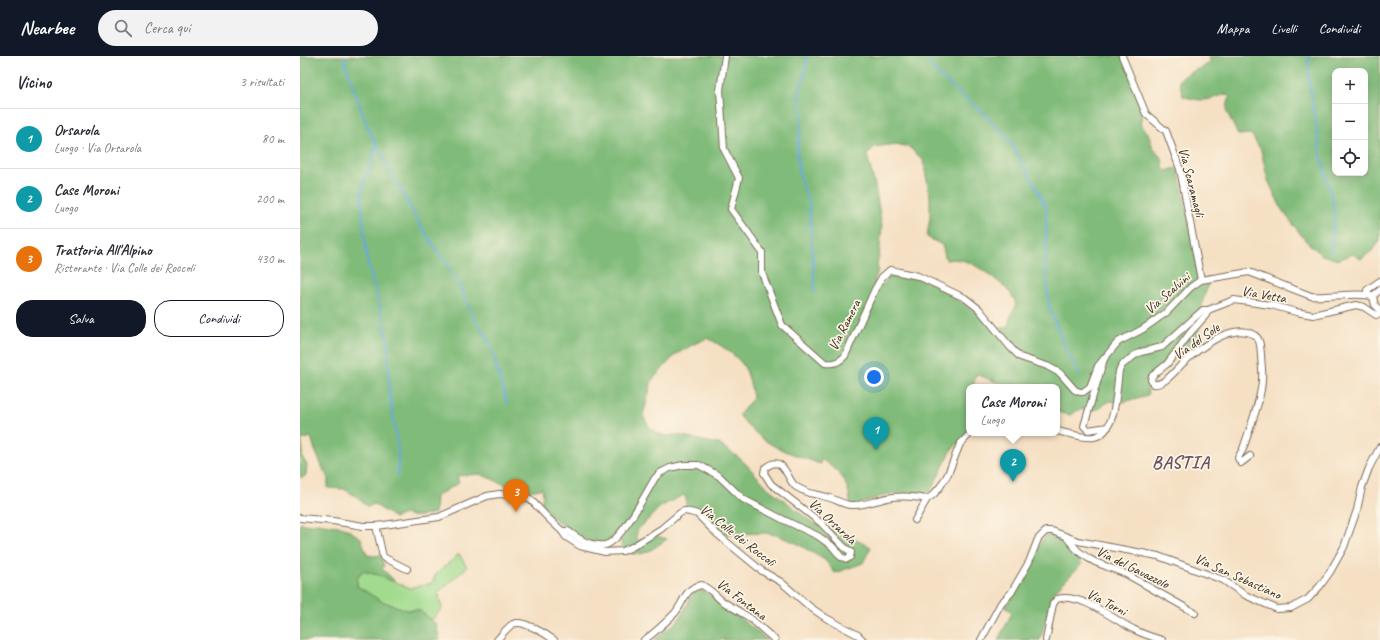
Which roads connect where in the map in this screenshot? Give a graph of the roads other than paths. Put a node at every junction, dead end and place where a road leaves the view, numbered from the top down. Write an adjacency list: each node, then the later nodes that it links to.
1 (725, 56): 10 (street, Via Ramera)
2 (1122, 56): 3 (street, Via Scaramagli)
3 (1201, 280): 6 (street, Via Scalvini); 10 (street, Via Scalvini)
4 (1380, 281): 6 (street)
5 (1380, 290): 6 (street)
6 (1372, 296): 8 (street)
7 (1208, 310): 9 (street, Via Vetta); 11 (street, Via Vetta); 15 (street, Via del Sole)
8 (1380, 310)
9 (1380, 313)
10 (1104, 358): 11 (street, Via Scalvini)
11 (1108, 427): 12 (street)
12 (1060, 432)
13 (968, 436): 16 (street)
14 (1380, 447): 21 (street, Via San Sebastiano)
15 (1250, 456)
16 (927, 499): 18 (street); 20 (street, Via Orsarola)
17 (300, 518): 19 (street, Via Colle dei Roccoli)
18 (914, 520)
19 (377, 526): 20 (street, Via Colle dei Roccoli); 22 (street)
20 (562, 531): 28 (street, Via Colle dei Roccoli)
21 (1066, 537): 23 (street, Via del Gavazzolo); 29 (street, Via San Sebastiano)
22 (408, 569)
23 (1195, 613)
24 (497, 640): 25 (street)
25 (554, 640)
26 (644, 640): 27 (street, Via Fontana)
27 (775, 640)
28 (863, 640)
29 (981, 640)
30 (1046, 640): 31 (street, Via Torni)
31 (1162, 640)

